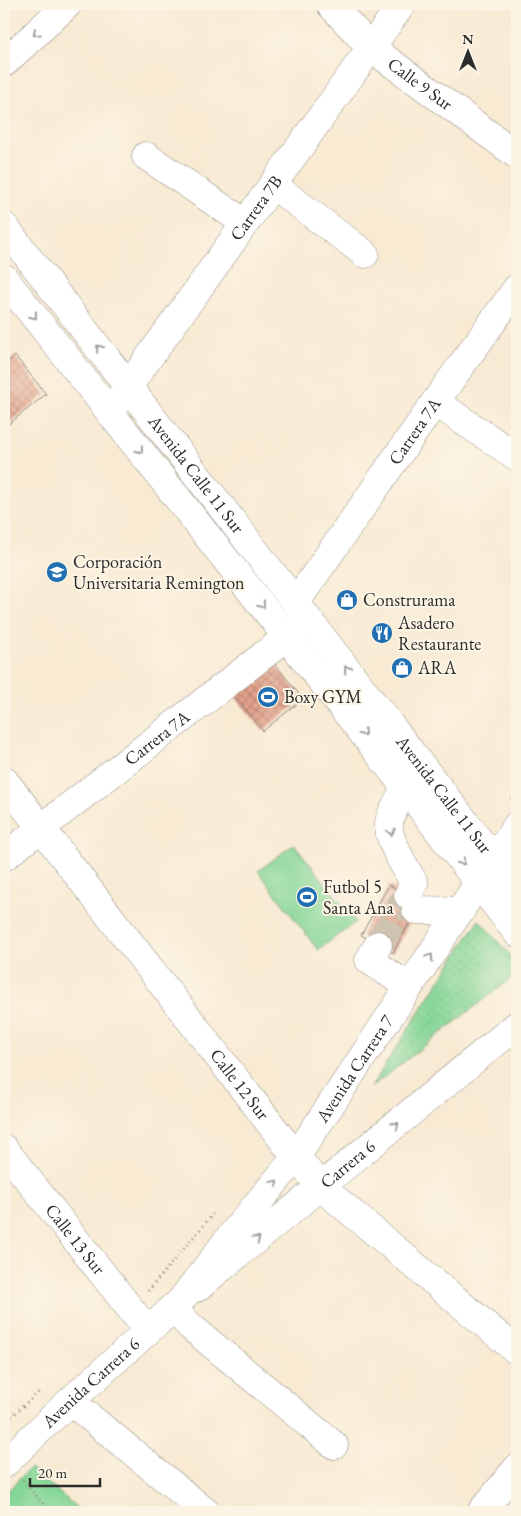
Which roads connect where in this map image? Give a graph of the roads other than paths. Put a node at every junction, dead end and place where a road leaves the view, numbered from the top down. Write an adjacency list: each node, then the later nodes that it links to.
1 (68, 4): 5 (street, one-way to 5)
2 (330, 4): 4 (street, Calle 9 Sur)
3 (402, 4): 4 (street, Carrera 7B)
4 (371, 48): 6 (street, Calle 9 Sur); 8 (street, Carrera 7B)
5 (4, 63)
6 (517, 155)
7 (146, 156): 9 (street)
8 (272, 185): 9 (street, Carrera 7B); 11 (street)
9 (245, 223): 14 (street, Carrera 7B)
10 (4, 226): 14 (street, Avenida Calle 11 Sur, one-way to 10)
11 (365, 254)
12 (4, 278): 16 (street, Avenida Calle 11 Sur, one-way to 16)
13 (517, 288): 15 (street, Carrera 7A)
14 (129, 386): 16 (street, Carrera 7B); 18 (street, Avenida Calle 11 Sur)
15 (435, 402): 17 (street); 18 (street, Carrera 7A)
16 (110, 412): 19 (street, Avenida Calle 11 Sur, one-way to 19)
17 (517, 457)
18 (302, 610): 19 (street, Carrera 7A); 25 (street, Avenida Calle 11 Sur, one-way to 18)
19 (287, 636): 21 (street, Avenida Calle 11 Sur, one-way to 21); 23 (street, Carrera 7A)
20 (4, 780): 23 (street, Calle 12 Sur)
21 (405, 787): 26 (street, Avenida Calle 11 Sur, one-way to 26); 28 (street, one-way to 28)
22 (517, 825): 25 (street, Avenida Carrera 7)
23 (41, 828): 24 (street, Carrera 7A); 34 (street, Calle 12 Sur)
24 (4, 857)
25 (494, 860): 26 (street, Avenida Carrera 7); 27 (street, Avenida Calle 11 Sur)
26 (479, 883): 28 (street, Avenida Carrera 7); 29 (street, Avenida Calle 11 Sur)
27 (517, 889)
28 (461, 910): 31 (street, Avenida Carrera 7, one-way to 28)
29 (517, 933)
30 (378, 945): 31 (street)
31 (409, 987): 34 (street, Avenida Carrera 7)
32 (517, 1025): 35 (street, Carrera 6, one-way to 32)
33 (4, 1149): 37 (street, Calle 13 Sur)
34 (296, 1157): 35 (street, Calle 12 Sur); 36 (street, Avenida Carrera 7, one-way to 34)
35 (321, 1187): 36 (street, Carrera 6, one-way to 35); 38 (street, Calle 12 Sur)
36 (175, 1305): 37 (street, Avenida Carrera 6); 40 (street)
37 (139, 1320): 39 (street, Avenida Carrera 6)
38 (517, 1351)
39 (70, 1401): 41 (street, Avenida Carrera 6); 43 (street)
40 (334, 1445)
41 (9, 1465)
42 (517, 1468): 44 (street)
43 (206, 1512)
44 (480, 1512)

